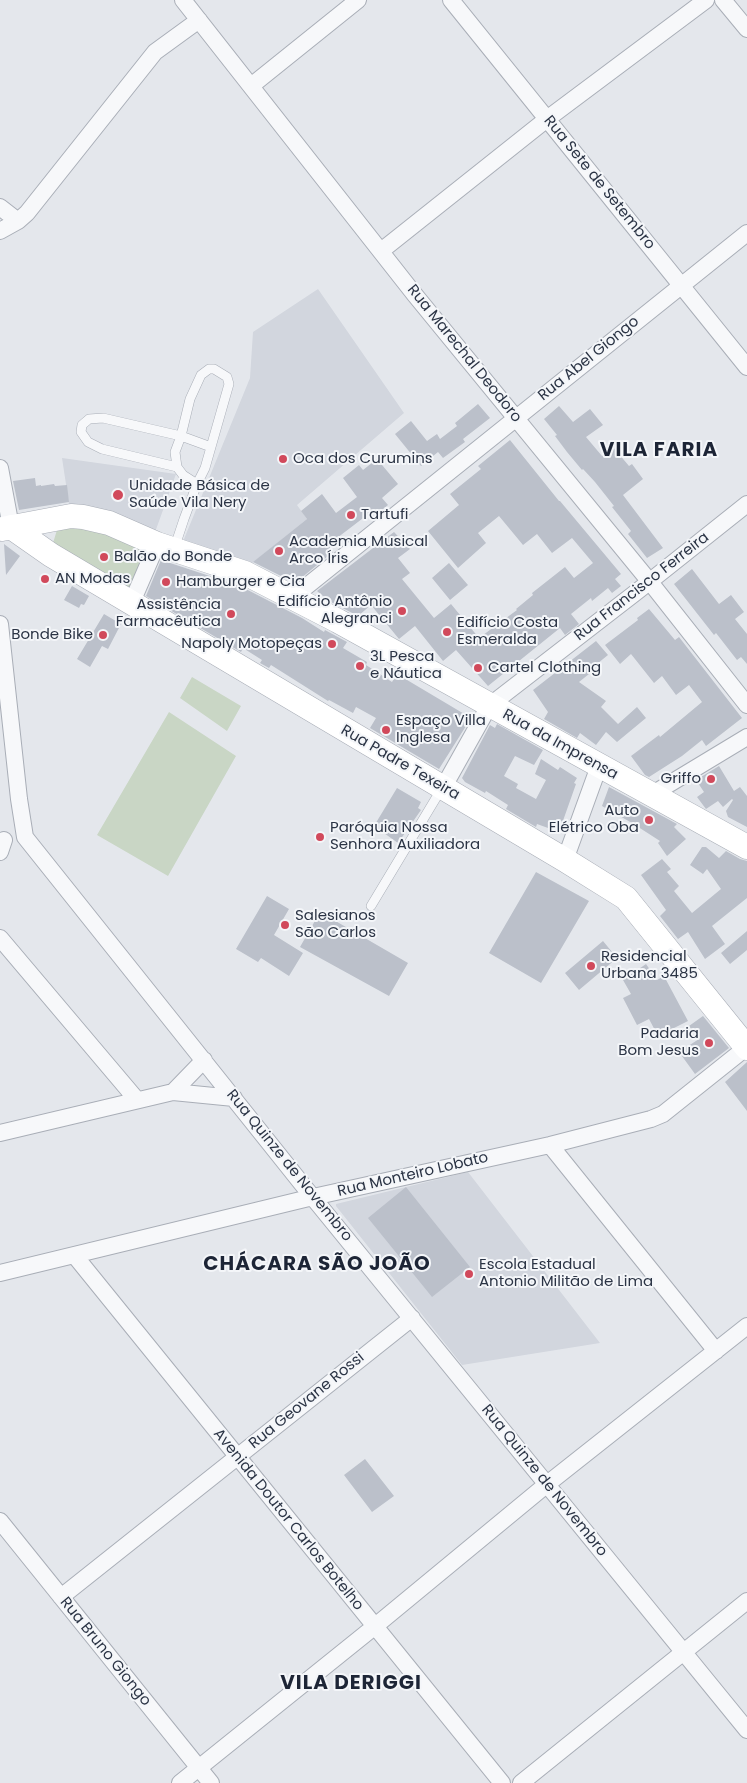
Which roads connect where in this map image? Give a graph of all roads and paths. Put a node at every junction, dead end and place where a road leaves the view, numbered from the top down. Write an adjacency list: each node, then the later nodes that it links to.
1 (183, 0): 6 (street, Rua Marechal Deodoro)
2 (358, 0): 8 (street)
3 (451, 0): 9 (street, Rua Sete de Setembro)
4 (706, 0): 9 (street)
5 (723, 0): 7 (street)
6 (199, 20): 8 (street, Rua Marechal Deodoro); 11 (street)
7 (747, 29)
8 (251, 86): 14 (street, Rua Marechal Deodoro)
9 (547, 119): 14 (street); 15 (street, Rua Sete de Setembro)
10 (0, 207): 11 (street)
11 (18, 221): 12 (street)
12 (0, 231)
13 (747, 233): 15 (street, Rua Abel Giongo)
14 (381, 251): 17 (street, Rua Marechal Deodoro)
15 (682, 285): 16 (street, Rua Sete de Setembro); 17 (street, Rua Abel Giongo)
16 (747, 367)
17 (516, 417): 28 (street, Rua Marechal Deodoro); 29 (street, Rua Abel Giongo)
18 (181, 436): 19 (lane); 19 (lane); 20 (lane); 20 (lane)
19 (211, 446): 22 (lane)
20 (178, 466): 22 (lane)
21 (0, 468): 25 (street)
22 (197, 484): 26 (lane)
23 (747, 504): 28 (street, Rua Francisco Ferreira)
24 (63, 518): 25 (main road, Rua da Imprensa); 26 (main road, Rua da Imprensa); 27 (main road)
25 (6, 528): 27 (main road, Rua Padre Texeira)
26 (166, 547): 29 (main road, Rua da Imprensa); 30 (street)
27 (52, 555): 30 (main road, Rua Padre Texeira)
28 (650, 582): 32 (street, Rua Marechal Deodoro); 33 (street, Rua Francisco Ferreira)
29 (292, 598): 33 (main road, Rua da Imprensa)
30 (132, 602): 36 (main road, Rua Padre Texeira)
31 (0, 624): 43 (street, Rua Quinze de Novembro)
32 (747, 705)
33 (489, 706): 35 (main road, Rua da Imprensa); 36 (street)
34 (747, 737): 37 (street)
35 (599, 766): 37 (main road, Rua da Imprensa); 39 (street)
36 (442, 788): 39 (main road, Rua Padre Texeira); 40 (lane)
37 (651, 794): 38 (main road, Rua da Imprensa)
38 (747, 848)
39 (565, 860): 42 (main road, Rua Padre Texeira)
40 (371, 906)
41 (0, 938): 46 (street)
42 (747, 1048): 48 (street, Rua Monteiro Lobato)
43 (204, 1060): 44 (street); 45 (street, Rua Quinze de Novembro)
44 (173, 1092): 45 (street); 46 (street)
45 (234, 1098): 49 (street, Rua Quinze de Novembro)
46 (138, 1100): 47 (street)
47 (0, 1133)
48 (550, 1145): 49 (street, Rua Monteiro Lobato); 54 (street)
49 (313, 1197): 50 (street, Rua Monteiro Lobato); 52 (street, Rua Quinze de Novembro)
50 (75, 1256): 51 (street, Rua Monteiro Lobato); 55 (street, Avenida Doutor Carlos Botelho)
51 (0, 1274)
52 (412, 1318): 55 (street, Rua Geovane Rossi); 56 (street, Rua Quinze de Novembro)
53 (747, 1326): 54 (street)
54 (716, 1351): 56 (street)
55 (237, 1457): 58 (street, Rua Geovane Rossi); 60 (street, Avenida Doutor Carlos Botelho)
56 (546, 1485): 60 (street); 61 (street, Rua Quinze de Novembro)
57 (0, 1521): 58 (street, Rua Bruno Giongo)
58 (61, 1597): 63 (street, Rua Bruno Giongo)
59 (747, 1601): 61 (street)
60 (374, 1627): 63 (street); 66 (street, Avenida Doutor Carlos Botelho)
61 (683, 1652): 62 (street, Rua Quinze de Novembro); 67 (street)
62 (747, 1730)
63 (198, 1768): 64 (street); 65 (street, Rua Bruno Giongo)
64 (180, 1783)
65 (211, 1783)
66 (502, 1783)
67 (521, 1783)

